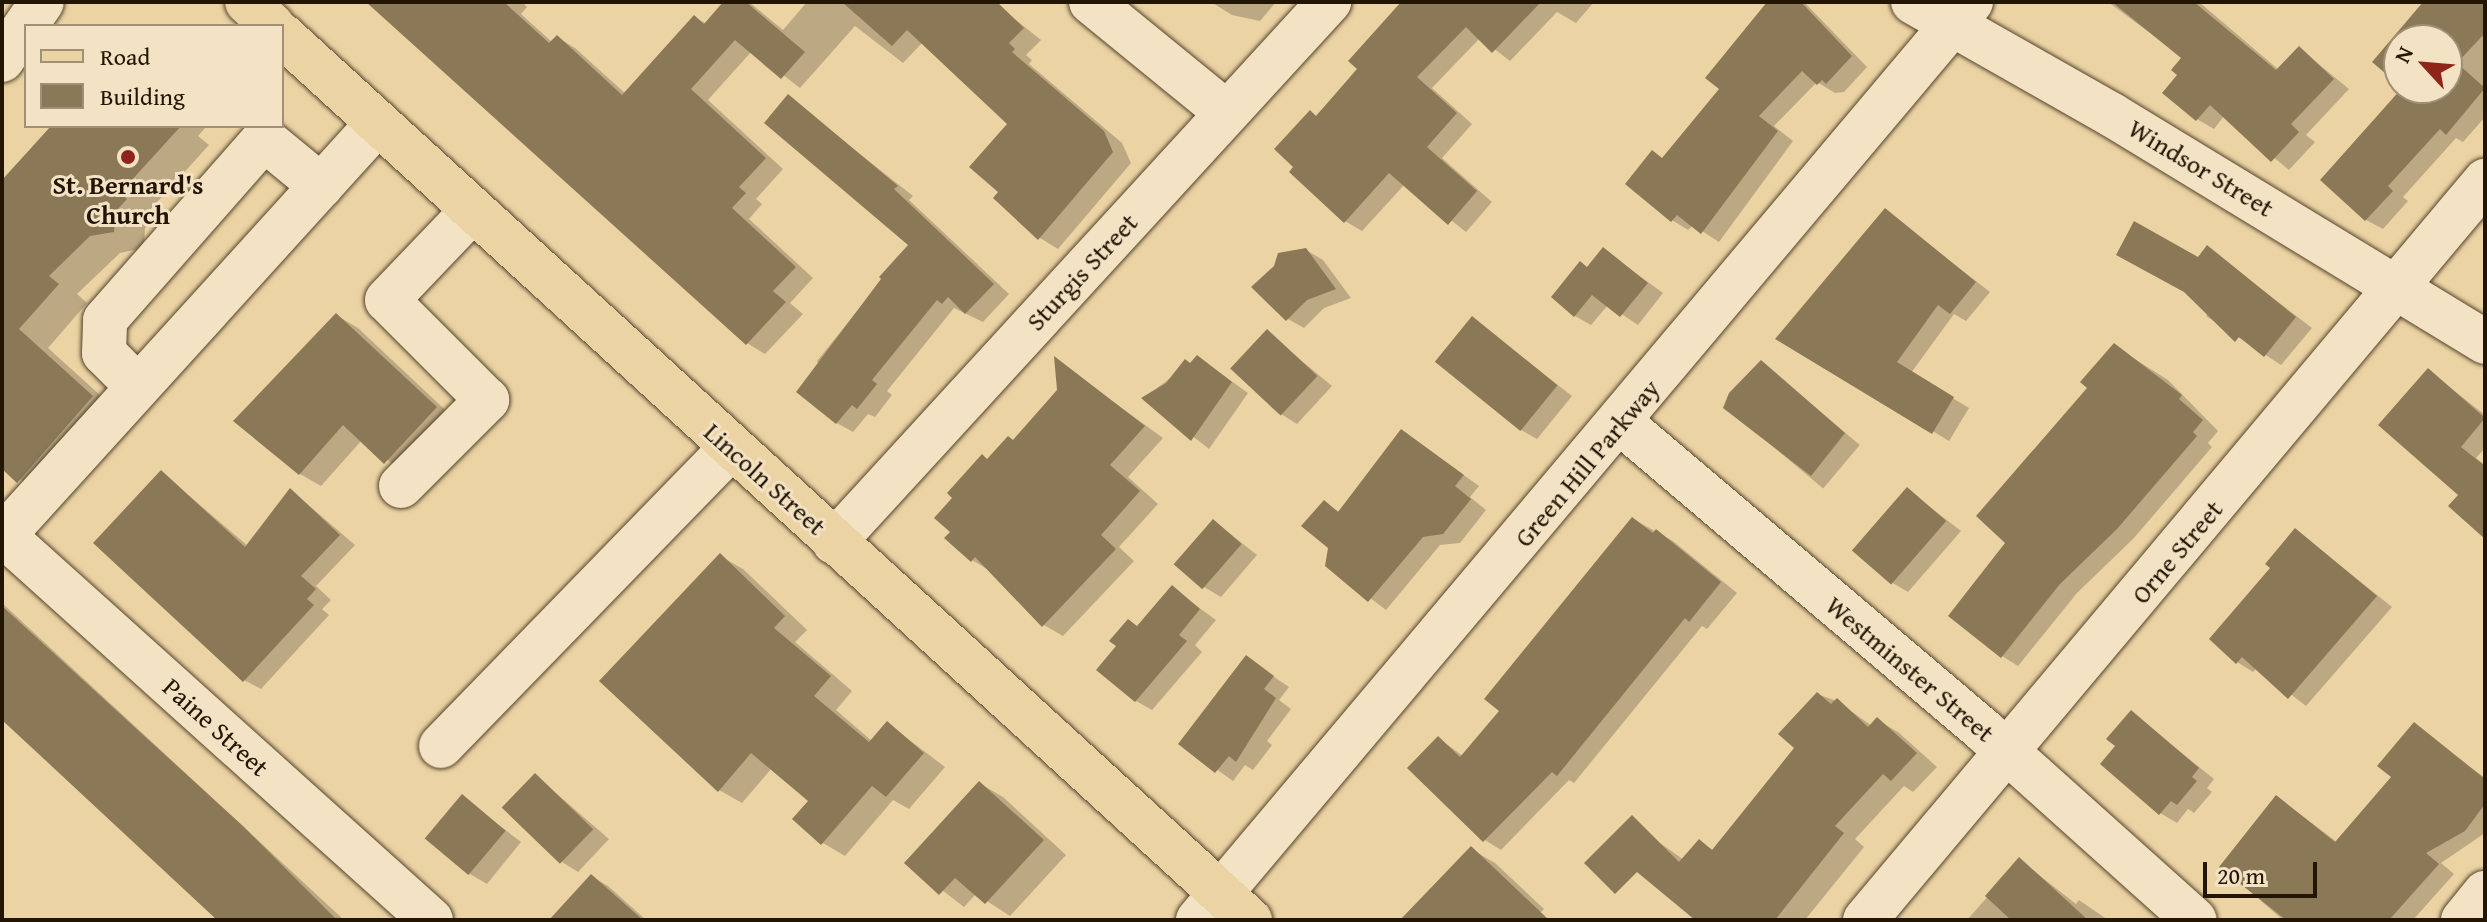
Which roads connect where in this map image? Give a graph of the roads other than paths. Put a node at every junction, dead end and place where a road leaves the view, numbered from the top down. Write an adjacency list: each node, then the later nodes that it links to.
1 (42, 2): 6 (street)
2 (247, 2): 7 (main road)
3 (1091, 2): 11 (street)
4 (1329, 2): 11 (street, Sturgis Street)
5 (1944, 9): 16 (street, Windsor Street); 19 (street, Green Hill Parkway)
6 (27, 24)
7 (271, 24)
8 (24, 28): 10 (street)
9 (284, 37): 12 (main road, Lincoln Street)
10 (2, 60)
11 (1226, 112): 23 (street, Sturgis Street)
12 (378, 123): 14 (street); 15 (main road, Lincoln Street)
13 (2485, 181): 16 (street, Orne Street)
14 (321, 186): 18 (street); 18 (street)
15 (472, 211): 20 (main road, Lincoln Street); 21 (street)
16 (2398, 285): 17 (street, Windsor Street); 25 (street, Orne Street)
17 (2485, 342)
18 (136, 385): 22 (street)
19 (1621, 423): 25 (street, Westminster Street); 27 (street, Green Hill Parkway)
20 (731, 448): 23 (main road, Lincoln Street); 24 (street)
21 (401, 486)
22 (3, 535): 28 (street, Paine Street)
23 (834, 542): 27 (main road, Lincoln Street)
24 (441, 746)
25 (2009, 753): 29 (street, Orne Street); 30 (street, Westminster Street)
26 (2485, 893): 31 (street)
27 (1224, 911)
28 (431, 920)
29 (1865, 920)
30 (2195, 920)
31 (2463, 920)

